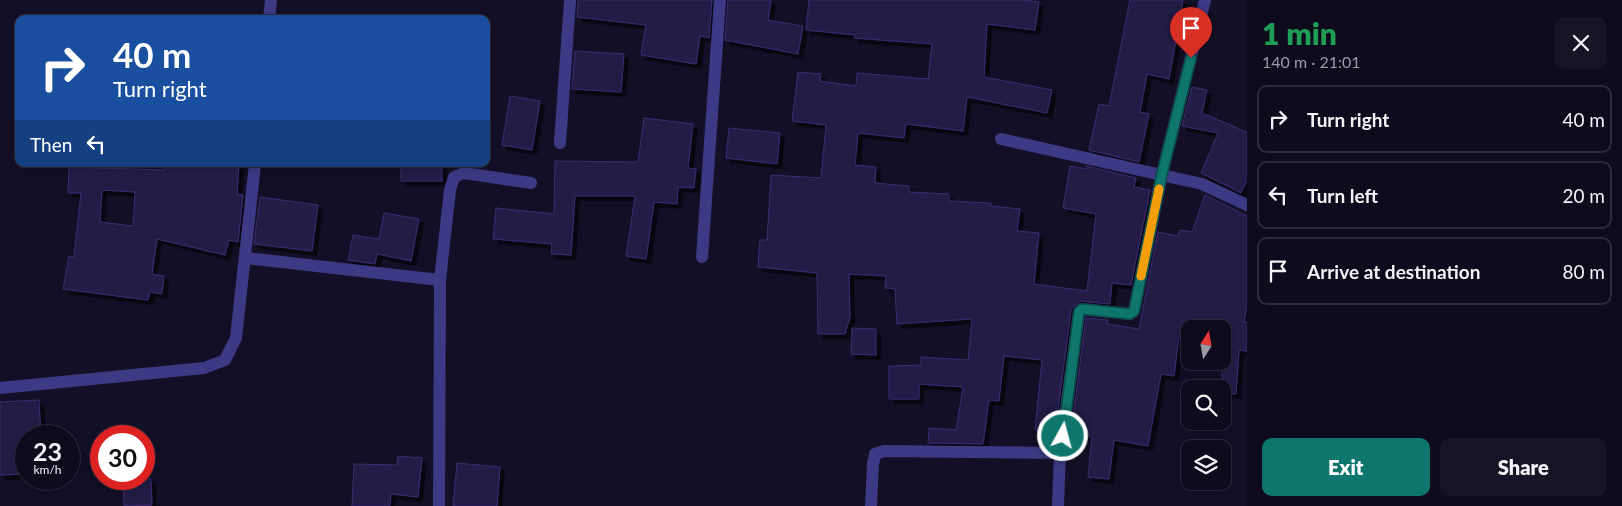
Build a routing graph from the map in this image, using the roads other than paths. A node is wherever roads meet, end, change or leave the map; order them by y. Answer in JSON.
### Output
{"nodes":[{"id":1,"x":271,"y":0,"type":"edge"},
{"id":2,"x":570,"y":0,"type":"edge"},
{"id":3,"x":720,"y":0,"type":"edge"},
{"id":4,"x":1205,"y":0,"type":"edge"},
{"id":5,"x":269,"y":15,"type":"edge"},
{"id":6,"x":1001,"y":139,"type":"dead end"},
{"id":7,"x":560,"y":142,"type":"dead end"},
{"id":8,"x":255,"y":167,"type":"edge"},
{"id":9,"x":1162,"y":174,"type":"junction"},
{"id":10,"x":531,"y":183,"type":"dead end"},
{"id":11,"x":1247,"y":205,"type":"edge"},
{"id":12,"x":702,"y":257,"type":"dead end"},
{"id":13,"x":246,"y":258,"type":"junction"},
{"id":14,"x":440,"y":280,"type":"junction"},
{"id":15,"x":0,"y":388,"type":"edge"},
{"id":16,"x":1060,"y":453,"type":"junction"},
{"id":17,"x":439,"y":506,"type":"edge"},
{"id":18,"x":871,"y":506,"type":"edge"},
{"id":19,"x":1058,"y":506,"type":"edge"}],
"edges":[{"from":1,"to":5,"type":"street"},
{"from":2,"to":7,"type":"street"},
{"from":3,"to":12,"type":"street"},
{"from":4,"to":9,"type":"street"},
{"from":6,"to":9,"type":"street"},
{"from":8,"to":13,"type":"street"},
{"from":9,"to":11,"type":"street"},
{"from":9,"to":16,"type":"street"},
{"from":10,"to":14,"type":"street"},
{"from":13,"to":14,"type":"street"},
{"from":13,"to":15,"type":"street"},
{"from":14,"to":17,"type":"street"},
{"from":16,"to":18,"type":"street"},
{"from":16,"to":19,"type":"street"}]}
